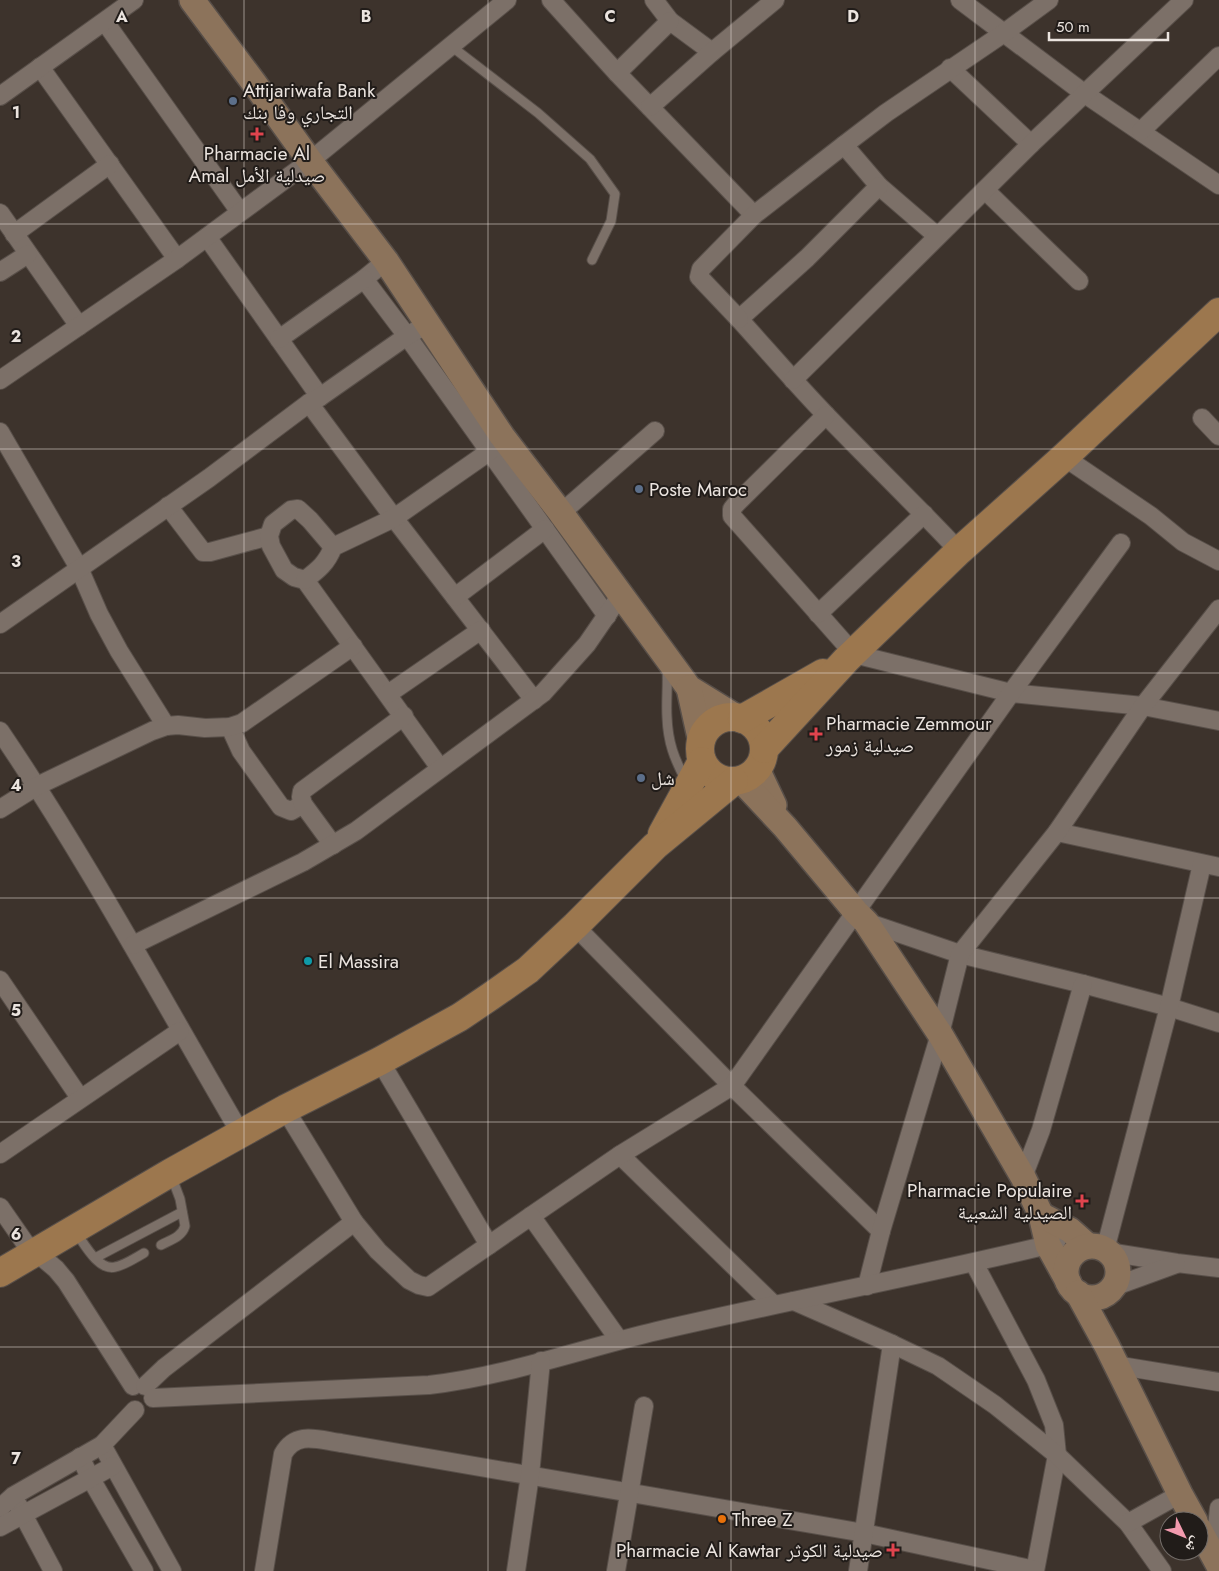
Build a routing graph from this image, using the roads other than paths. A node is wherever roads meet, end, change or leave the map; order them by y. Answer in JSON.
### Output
{"nodes":[{"id":1,"x":134,"y":0,"type":"edge"},
{"id":2,"x":192,"y":0,"type":"edge"},
{"id":3,"x":506,"y":0,"type":"edge"},
{"id":4,"x":551,"y":0,"type":"edge"},
{"id":5,"x":654,"y":0,"type":"edge"},
{"id":6,"x":960,"y":0,"type":"edge"},
{"id":7,"x":1048,"y":0,"type":"edge"},
{"id":8,"x":1184,"y":0,"type":"edge"},
{"id":9,"x":768,"y":2,"type":"edge"},
{"id":10,"x":670,"y":20,"type":"junction"},
{"id":11,"x":105,"y":22,"type":"junction"},
{"id":12,"x":1004,"y":33,"type":"junction"},
{"id":13,"x":451,"y":46,"type":"junction"},
{"id":14,"x":712,"y":52,"type":"junction"},
{"id":15,"x":1219,"y":56,"type":"edge"},
{"id":16,"x":40,"y":67,"type":"junction"},
{"id":17,"x":950,"y":68,"type":"junction"},
{"id":18,"x":617,"y":72,"type":"junction"},
{"id":19,"x":1085,"y":94,"type":"junction"},
{"id":20,"x":0,"y":96,"type":"edge"},
{"id":21,"x":650,"y":108,"type":"junction"},
{"id":22,"x":1141,"y":131,"type":"junction"},
{"id":23,"x":1031,"y":144,"type":"junction"},
{"id":24,"x":844,"y":145,"type":"junction"},
{"id":25,"x":310,"y":161,"type":"junction"},
{"id":26,"x":110,"y":164,"type":"junction"},
{"id":27,"x":1219,"y":185,"type":"edge"},
{"id":28,"x":879,"y":186,"type":"junction"},
{"id":29,"x":985,"y":190,"type":"junction"},
{"id":30,"x":240,"y":212,"type":"junction"},
{"id":31,"x":0,"y":213,"type":"edge"},
{"id":32,"x":754,"y":215,"type":"junction"},
{"id":33,"x":14,"y":234,"type":"junction"},
{"id":34,"x":937,"y":236,"type":"junction"},
{"id":35,"x":207,"y":237,"type":"junction"},
{"id":36,"x":28,"y":254,"type":"junction"},
{"id":37,"x":178,"y":259,"type":"junction"},
{"id":38,"x":592,"y":260,"type":"dead end"},
{"id":39,"x":386,"y":261,"type":"junction"},
{"id":40,"x":0,"y":272,"type":"edge"},
{"id":41,"x":364,"y":279,"type":"junction"},
{"id":42,"x":1079,"y":281,"type":"dead end"},
{"id":43,"x":1217,"y":317,"type":"edge"},
{"id":44,"x":739,"y":319,"type":"junction"},
{"id":45,"x":79,"y":326,"type":"junction"},
{"id":46,"x":417,"y":330,"type":"junction"},
{"id":47,"x":279,"y":339,"type":"junction"},
{"id":48,"x":0,"y":380,"type":"edge"},
{"id":49,"x":793,"y":380,"type":"junction"},
{"id":50,"x":314,"y":400,"type":"junction"},
{"id":51,"x":826,"y":415,"type":"junction"},
{"id":52,"x":1202,"y":418,"type":"dead end"},
{"id":53,"x":655,"y":431,"type":"dead end"},
{"id":54,"x":0,"y":432,"type":"edge"},
{"id":55,"x":1219,"y":436,"type":"edge"},
{"id":56,"x":496,"y":443,"type":"junction"},
{"id":57,"x":1064,"y":457,"type":"junction"},
{"id":58,"x":168,"y":506,"type":"junction"},
{"id":59,"x":924,"y":514,"type":"junction"},
{"id":60,"x":394,"y":518,"type":"junction"},
{"id":61,"x":553,"y":521,"type":"junction"},
{"id":62,"x":269,"y":536,"type":"junction"},
{"id":63,"x":1121,"y":543,"type":"dead end"},
{"id":64,"x":332,"y":547,"type":"junction"},
{"id":65,"x":959,"y":551,"type":"junction"},
{"id":66,"x":1219,"y":561,"type":"edge"},
{"id":67,"x":78,"y":568,"type":"junction"},
{"id":68,"x":305,"y":580,"type":"junction"},
{"id":69,"x":455,"y":597,"type":"junction"},
{"id":70,"x":614,"y":606,"type":"junction"},
{"id":71,"x":1219,"y":609,"type":"edge"},
{"id":72,"x":818,"y":614,"type":"junction"},
{"id":73,"x":0,"y":624,"type":"edge"},
{"id":74,"x":481,"y":630,"type":"junction"},
{"id":75,"x":353,"y":646,"type":"junction"},
{"id":76,"x":666,"y":656,"type":"junction"},
{"id":77,"x":850,"y":657,"type":"junction"},
{"id":78,"x":688,"y":688,"type":"junction"},
{"id":79,"x":1011,"y":693,"type":"junction"},
{"id":80,"x":388,"y":694,"type":"junction"},
{"id":81,"x":534,"y":700,"type":"junction"},
{"id":82,"x":1143,"y":706,"type":"junction"},
{"id":83,"x":404,"y":716,"type":"junction"},
{"id":84,"x":739,"y":718,"type":"junction"},
{"id":85,"x":1219,"y":721,"type":"edge"},
{"id":86,"x":166,"y":726,"type":"junction"},
{"id":87,"x":230,"y":728,"type":"junction"},
{"id":88,"x":0,"y":732,"type":"edge"},
{"id":89,"x":701,"y":751,"type":"junction"},
{"id":90,"x":440,"y":768,"type":"junction"},
{"id":91,"x":749,"y":770,"type":"junction"},
{"id":92,"x":688,"y":785,"type":"junction"},
{"id":93,"x":37,"y":786,"type":"junction"},
{"id":94,"x":303,"y":804,"type":"junction"},
{"id":95,"x":0,"y":809,"type":"edge"},
{"id":96,"x":1057,"y":832,"type":"junction"},
{"id":97,"x":333,"y":845,"type":"junction"},
{"id":98,"x":655,"y":846,"type":"junction"},
{"id":99,"x":1211,"y":866,"type":"edge"},
{"id":100,"x":861,"y":917,"type":"junction"},
{"id":101,"x":576,"y":926,"type":"junction"},
{"id":102,"x":133,"y":945,"type":"junction"},
{"id":103,"x":960,"y":954,"type":"junction"},
{"id":104,"x":0,"y":980,"type":"edge"},
{"id":105,"x":1083,"y":984,"type":"junction"},
{"id":106,"x":1169,"y":1007,"type":"junction"},
{"id":107,"x":1219,"y":1023,"type":"edge"},
{"id":108,"x":180,"y":1030,"type":"junction"},
{"id":109,"x":940,"y":1034,"type":"junction"},
{"id":110,"x":380,"y":1061,"type":"junction"},
{"id":111,"x":732,"y":1086,"type":"junction"},
{"id":112,"x":80,"y":1098,"type":"junction"},
{"id":113,"x":285,"y":1109,"type":"junction"},
{"id":114,"x":241,"y":1134,"type":"junction"},
{"id":115,"x":0,"y":1154,"type":"edge"},
{"id":116,"x":620,"y":1155,"type":"junction"},
{"id":117,"x":170,"y":1173,"type":"junction"},
{"id":118,"x":1023,"y":1177,"type":"junction"},
{"id":119,"x":0,"y":1207,"type":"edge"},
{"id":120,"x":182,"y":1212,"type":"junction"},
{"id":121,"x":1041,"y":1215,"type":"junction"},
{"id":122,"x":531,"y":1216,"type":"junction"},
{"id":123,"x":354,"y":1222,"type":"junction"},
{"id":124,"x":74,"y":1229,"type":"junction"},
{"id":125,"x":1070,"y":1230,"type":"junction"},
{"id":126,"x":881,"y":1231,"type":"junction"},
{"id":127,"x":161,"y":1245,"type":"dead end"},
{"id":128,"x":489,"y":1245,"type":"junction"},
{"id":129,"x":1048,"y":1245,"type":"junction"},
{"id":130,"x":1101,"y":1249,"type":"junction"},
{"id":131,"x":34,"y":1252,"type":"junction"},
{"id":132,"x":144,"y":1253,"type":"dead end"},
{"id":133,"x":95,"y":1258,"type":"junction"},
{"id":134,"x":974,"y":1263,"type":"junction"},
{"id":135,"x":1176,"y":1264,"type":"junction"},
{"id":136,"x":1219,"y":1268,"type":"edge"},
{"id":137,"x":0,"y":1273,"type":"edge"},
{"id":138,"x":867,"y":1286,"type":"junction"},
{"id":139,"x":1073,"y":1288,"type":"junction"},
{"id":140,"x":1110,"y":1290,"type":"junction"},
{"id":141,"x":794,"y":1301,"type":"junction"},
{"id":142,"x":773,"y":1304,"type":"junction"},
{"id":143,"x":619,"y":1340,"type":"junction"},
{"id":144,"x":892,"y":1344,"type":"junction"},
{"id":145,"x":1111,"y":1356,"type":"junction"},
{"id":146,"x":541,"y":1361,"type":"junction"},
{"id":147,"x":1219,"y":1382,"type":"edge"},
{"id":148,"x":144,"y":1390,"type":"junction"},
{"id":149,"x":644,"y":1406,"type":"dead end"},
{"id":150,"x":102,"y":1445,"type":"junction"},
{"id":151,"x":1057,"y":1455,"type":"junction"},
{"id":152,"x":80,"y":1457,"type":"junction"},
{"id":153,"x":113,"y":1466,"type":"junction"},
{"id":154,"x":530,"y":1475,"type":"junction"},
{"id":155,"x":91,"y":1479,"type":"junction"},
{"id":156,"x":629,"y":1492,"type":"junction"},
{"id":157,"x":1180,"y":1494,"type":"junction"},
{"id":158,"x":13,"y":1496,"type":"junction"},
{"id":159,"x":0,"y":1508,"type":"edge"},
{"id":160,"x":1219,"y":1508,"type":"edge"},
{"id":161,"x":1189,"y":1511,"type":"edge"},
{"id":162,"x":24,"y":1516,"type":"junction"},
{"id":163,"x":1128,"y":1523,"type":"junction"},
{"id":164,"x":0,"y":1527,"type":"edge"},
{"id":165,"x":864,"y":1533,"type":"junction"},
{"id":166,"x":1209,"y":1547,"type":"edge"},
{"id":167,"x":1217,"y":1562,"type":"edge"},
{"id":168,"x":1035,"y":1570,"type":"edge"},
{"id":169,"x":53,"y":1571,"type":"edge"},
{"id":170,"x":144,"y":1571,"type":"edge"},
{"id":171,"x":172,"y":1571,"type":"edge"},
{"id":172,"x":264,"y":1571,"type":"edge"},
{"id":173,"x":516,"y":1571,"type":"edge"},
{"id":174,"x":616,"y":1571,"type":"edge"},
{"id":175,"x":858,"y":1571,"type":"edge"},
{"id":176,"x":1162,"y":1571,"type":"edge"}],
"edges":[{"from":1,"to":11,"type":"street"},
{"from":2,"to":25,"type":"main road"},
{"from":3,"to":13,"type":"street"},
{"from":4,"to":18,"type":"street"},
{"from":5,"to":10,"type":"street"},
{"from":6,"to":12,"type":"street"},
{"from":7,"to":12,"type":"street"},
{"from":8,"to":19,"type":"street"},
{"from":9,"to":14,"type":"street"},
{"from":10,"to":14,"type":"street"},
{"from":10,"to":18,"type":"street"},
{"from":11,"to":16,"type":"street"},
{"from":11,"to":30,"type":"street"},
{"from":12,"to":17,"type":"street"},
{"from":12,"to":19,"type":"street"},
{"from":13,"to":25,"type":"street"},
{"from":13,"to":38,"type":"lane"},
{"from":14,"to":21,"type":"street"},
{"from":15,"to":22,"type":"street"},
{"from":16,"to":20,"type":"street"},
{"from":16,"to":26,"type":"street"},
{"from":17,"to":23,"type":"street"},
{"from":17,"to":24,"type":"street"},
{"from":18,"to":21,"type":"street"},
{"from":19,"to":22,"type":"street"},
{"from":19,"to":23,"type":"street"},
{"from":21,"to":32,"type":"street"},
{"from":22,"to":27,"type":"street"},
{"from":23,"to":29,"type":"street"},
{"from":24,"to":28,"type":"street"},
{"from":24,"to":32,"type":"street"},
{"from":25,"to":30,"type":"street"},
{"from":25,"to":39,"type":"main road"},
{"from":26,"to":33,"type":"street"},
{"from":26,"to":37,"type":"street"},
{"from":28,"to":34,"type":"street"},
{"from":28,"to":44,"type":"street"},
{"from":29,"to":34,"type":"street"},
{"from":29,"to":42,"type":"street"},
{"from":30,"to":35,"type":"street"},
{"from":31,"to":33,"type":"street"},
{"from":32,"to":44,"type":"street"},
{"from":33,"to":36,"type":"street"},
{"from":34,"to":49,"type":"street"},
{"from":35,"to":37,"type":"street"},
{"from":35,"to":47,"type":"street"},
{"from":36,"to":40,"type":"street"},
{"from":36,"to":45,"type":"street"},
{"from":37,"to":45,"type":"street"},
{"from":39,"to":41,"type":"street"},
{"from":39,"to":46,"type":"main road"},
{"from":41,"to":46,"type":"street"},
{"from":41,"to":47,"type":"street"},
{"from":43,"to":57,"type":"main road"},
{"from":44,"to":49,"type":"street"},
{"from":45,"to":48,"type":"street"},
{"from":46,"to":50,"type":"street"},
{"from":46,"to":56,"type":"main road"},
{"from":47,"to":50,"type":"street"},
{"from":49,"to":51,"type":"street"},
{"from":50,"to":58,"type":"street"},
{"from":50,"to":60,"type":"street"},
{"from":51,"to":59,"type":"street"},
{"from":51,"to":72,"type":"street"},
{"from":52,"to":55,"type":"street"},
{"from":53,"to":61,"type":"street"},
{"from":54,"to":67,"type":"street"},
{"from":56,"to":60,"type":"street"},
{"from":56,"to":61,"type":"main road"},
{"from":57,"to":65,"type":"main road"},
{"from":57,"to":66,"type":"street"},
{"from":58,"to":62,"type":"street"},
{"from":58,"to":67,"type":"street"},
{"from":59,"to":65,"type":"street"},
{"from":59,"to":72,"type":"street"},
{"from":60,"to":64,"type":"street"},
{"from":60,"to":69,"type":"street"},
{"from":61,"to":69,"type":"street"},
{"from":61,"to":70,"type":"main road"},
{"from":62,"to":64,"type":"street"},
{"from":62,"to":68,"type":"street"},
{"from":63,"to":79,"type":"street"},
{"from":64,"to":68,"type":"street"},
{"from":65,"to":77,"type":"main road"},
{"from":67,"to":73,"type":"street"},
{"from":67,"to":86,"type":"street"},
{"from":68,"to":75,"type":"street"},
{"from":69,"to":74,"type":"street"},
{"from":70,"to":76,"type":"main road"},
{"from":70,"to":81,"type":"street"},
{"from":71,"to":82,"type":"street"},
{"from":72,"to":77,"type":"street"},
{"from":74,"to":80,"type":"street"},
{"from":74,"to":81,"type":"street"},
{"from":75,"to":80,"type":"street"},
{"from":75,"to":87,"type":"street"},
{"from":76,"to":78,"type":"main road"},
{"from":76,"to":92,"type":"lane"},
{"from":77,"to":79,"type":"street"},
{"from":77,"to":84,"type":"main road"},
{"from":77,"to":91,"type":"main road"},
{"from":78,"to":84,"type":"main road"},
{"from":78,"to":89,"type":"main road"},
{"from":79,"to":82,"type":"street"},
{"from":79,"to":100,"type":"street"},
{"from":80,"to":83,"type":"street"},
{"from":81,"to":90,"type":"street"},
{"from":82,"to":85,"type":"street"},
{"from":82,"to":96,"type":"street"},
{"from":83,"to":90,"type":"street"},
{"from":83,"to":94,"type":"street"},
{"from":84,"to":89,"type":"main road"},
{"from":84,"to":91,"type":"main road"},
{"from":86,"to":87,"type":"street"},
{"from":86,"to":93,"type":"street"},
{"from":87,"to":94,"type":"street"},
{"from":88,"to":93,"type":"street"},
{"from":89,"to":91,"type":"main road"},
{"from":89,"to":92,"type":"main road"},
{"from":90,"to":97,"type":"street"},
{"from":91,"to":98,"type":"main road"},
{"from":91,"to":100,"type":"main road"},
{"from":92,"to":98,"type":"main road"},
{"from":93,"to":95,"type":"street"},
{"from":93,"to":102,"type":"street"},
{"from":94,"to":97,"type":"street"},
{"from":96,"to":99,"type":"street"},
{"from":96,"to":103,"type":"street"},
{"from":97,"to":102,"type":"street"},
{"from":98,"to":101,"type":"main road"},
{"from":99,"to":106,"type":"street"},
{"from":100,"to":103,"type":"street"},
{"from":100,"to":109,"type":"main road"},
{"from":100,"to":111,"type":"street"},
{"from":101,"to":110,"type":"main road"},
{"from":101,"to":111,"type":"street"},
{"from":102,"to":108,"type":"street"},
{"from":103,"to":105,"type":"street"},
{"from":103,"to":109,"type":"street"},
{"from":104,"to":112,"type":"street"},
{"from":105,"to":106,"type":"street"},
{"from":105,"to":118,"type":"street"},
{"from":106,"to":107,"type":"street"},
{"from":106,"to":130,"type":"street"},
{"from":108,"to":112,"type":"street"},
{"from":108,"to":114,"type":"street"},
{"from":109,"to":118,"type":"main road"},
{"from":109,"to":126,"type":"street"},
{"from":110,"to":113,"type":"main road"},
{"from":110,"to":128,"type":"street"},
{"from":111,"to":116,"type":"street"},
{"from":111,"to":126,"type":"street"},
{"from":112,"to":115,"type":"street"},
{"from":113,"to":114,"type":"main road"},
{"from":113,"to":123,"type":"street"},
{"from":114,"to":117,"type":"main road"},
{"from":116,"to":122,"type":"street"},
{"from":116,"to":142,"type":"street"},
{"from":117,"to":120,"type":"lane"},
{"from":117,"to":124,"type":"main road"},
{"from":118,"to":121,"type":"main road"},
{"from":119,"to":131,"type":"street"},
{"from":120,"to":127,"type":"lane"},
{"from":120,"to":133,"type":"lane"},
{"from":121,"to":125,"type":"main road"},
{"from":121,"to":129,"type":"main road"},
{"from":122,"to":128,"type":"street"},
{"from":122,"to":143,"type":"street"},
{"from":123,"to":128,"type":"street"},
{"from":123,"to":148,"type":"street"},
{"from":124,"to":131,"type":"main road"},
{"from":124,"to":133,"type":"lane"},
{"from":125,"to":129,"type":"street"},
{"from":125,"to":130,"type":"main road"},
{"from":126,"to":138,"type":"street"},
{"from":129,"to":134,"type":"street"},
{"from":129,"to":139,"type":"main road"},
{"from":130,"to":135,"type":"street"},
{"from":130,"to":139,"type":"main road"},
{"from":130,"to":140,"type":"main road"},
{"from":131,"to":137,"type":"main road"},
{"from":131,"to":148,"type":"street"},
{"from":132,"to":133,"type":"lane"},
{"from":134,"to":138,"type":"street"},
{"from":134,"to":151,"type":"street"},
{"from":135,"to":136,"type":"street"},
{"from":135,"to":140,"type":"street"},
{"from":138,"to":141,"type":"street"},
{"from":139,"to":140,"type":"main road"},
{"from":139,"to":145,"type":"main road"},
{"from":140,"to":145,"type":"main road"},
{"from":141,"to":142,"type":"street"},
{"from":141,"to":144,"type":"street"},
{"from":142,"to":143,"type":"street"},
{"from":143,"to":146,"type":"street"},
{"from":144,"to":151,"type":"street"},
{"from":144,"to":165,"type":"street"},
{"from":145,"to":147,"type":"street"},
{"from":145,"to":157,"type":"main road"},
{"from":146,"to":148,"type":"street"},
{"from":146,"to":154,"type":"street"},
{"from":148,"to":150,"type":"street"},
{"from":149,"to":156,"type":"street"},
{"from":150,"to":152,"type":"street"},
{"from":150,"to":153,"type":"street"},
{"from":151,"to":163,"type":"street"},
{"from":151,"to":168,"type":"street"},
{"from":152,"to":155,"type":"street"},
{"from":152,"to":158,"type":"street"},
{"from":153,"to":155,"type":"street"},
{"from":153,"to":171,"type":"street"},
{"from":154,"to":156,"type":"street"},
{"from":154,"to":172,"type":"street"},
{"from":154,"to":173,"type":"street"},
{"from":155,"to":162,"type":"street"},
{"from":155,"to":170,"type":"street"},
{"from":156,"to":165,"type":"street"},
{"from":156,"to":174,"type":"street"},
{"from":157,"to":161,"type":"main road"},
{"from":157,"to":163,"type":"street"},
{"from":158,"to":159,"type":"street"},
{"from":158,"to":162,"type":"street"},
{"from":160,"to":167,"type":"street"},
{"from":162,"to":164,"type":"street"},
{"from":162,"to":169,"type":"street"},
{"from":163,"to":176,"type":"street"},
{"from":165,"to":168,"type":"street"},
{"from":165,"to":175,"type":"street"},
{"from":166,"to":167,"type":"main road"}]}
